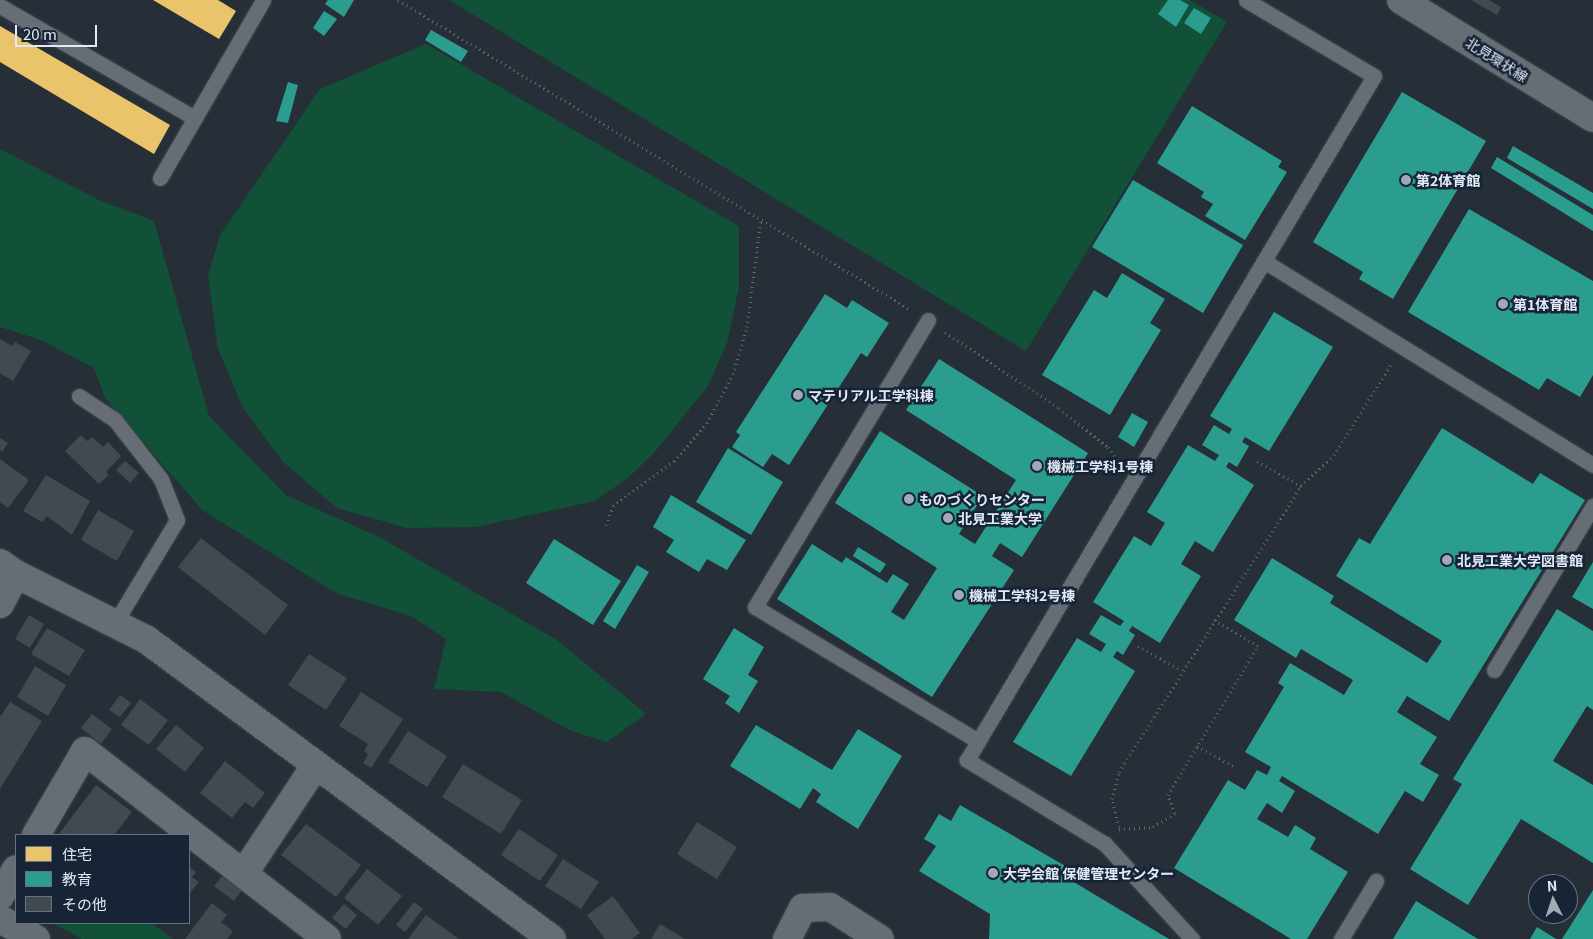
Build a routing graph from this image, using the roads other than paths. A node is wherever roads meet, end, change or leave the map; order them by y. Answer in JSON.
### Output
{"nodes":[{"id":1,"x":1246,"y":0,"type":"edge"},
{"id":2,"x":1401,"y":0,"type":"edge"},
{"id":3,"x":262,"y":1,"type":"edge"},
{"id":4,"x":0,"y":6,"type":"edge"},
{"id":5,"x":195,"y":118,"type":"junction"},
{"id":6,"x":1593,"y":118,"type":"edge"},
{"id":7,"x":160,"y":178,"type":"dead end"},
{"id":8,"x":1264,"y":261,"type":"junction"},
{"id":9,"x":928,"y":320,"type":"road end"},
{"id":10,"x":79,"y":396,"type":"dead end"},
{"id":11,"x":1593,"y":465,"type":"edge"},
{"id":12,"x":1593,"y":506,"type":"edge"},
{"id":13,"x":8,"y":569,"type":"edge"},
{"id":14,"x":0,"y":604,"type":"edge"},
{"id":15,"x":116,"y":622,"type":"junction"},
{"id":16,"x":1494,"y":670,"type":"dead end"},
{"id":17,"x":978,"y":741,"type":"junction"},
{"id":18,"x":302,"y":783,"type":"junction"},
{"id":19,"x":37,"y":834,"type":"edge"},
{"id":20,"x":15,"y":871,"type":"edge"},
{"id":21,"x":244,"y":873,"type":"junction"},
{"id":22,"x":1376,"y":881,"type":"dead end"},
{"id":23,"x":0,"y":896,"type":"edge"},
{"id":24,"x":0,"y":919,"type":"edge"},
{"id":25,"x":36,"y":939,"type":"edge"},
{"id":26,"x":327,"y":939,"type":"edge"},
{"id":27,"x":552,"y":939,"type":"edge"},
{"id":28,"x":787,"y":939,"type":"edge"},
{"id":29,"x":880,"y":939,"type":"edge"},
{"id":30,"x":1192,"y":939,"type":"edge"},
{"id":31,"x":1341,"y":939,"type":"edge"}],
"edges":[{"from":1,"to":8,"type":"lane"},
{"from":2,"to":6,"type":"street","name":"北見環状線"},
{"from":3,"to":5,"type":"lane"},
{"from":4,"to":5,"type":"lane"},
{"from":5,"to":7,"type":"lane"},
{"from":8,"to":11,"type":"lane"},
{"from":8,"to":17,"type":"lane"},
{"from":9,"to":17,"type":"lane"},
{"from":10,"to":15,"type":"lane"},
{"from":12,"to":16,"type":"lane"},
{"from":13,"to":14,"type":"street"},
{"from":13,"to":15,"type":"street"},
{"from":15,"to":18,"type":"street"},
{"from":17,"to":30,"type":"lane"},
{"from":18,"to":21,"type":"street"},
{"from":18,"to":27,"type":"street"},
{"from":19,"to":21,"type":"street"},
{"from":20,"to":23,"type":"street"},
{"from":21,"to":26,"type":"street"},
{"from":22,"to":31,"type":"lane"},
{"from":24,"to":25,"type":"street"},
{"from":28,"to":29,"type":"street"}]}
